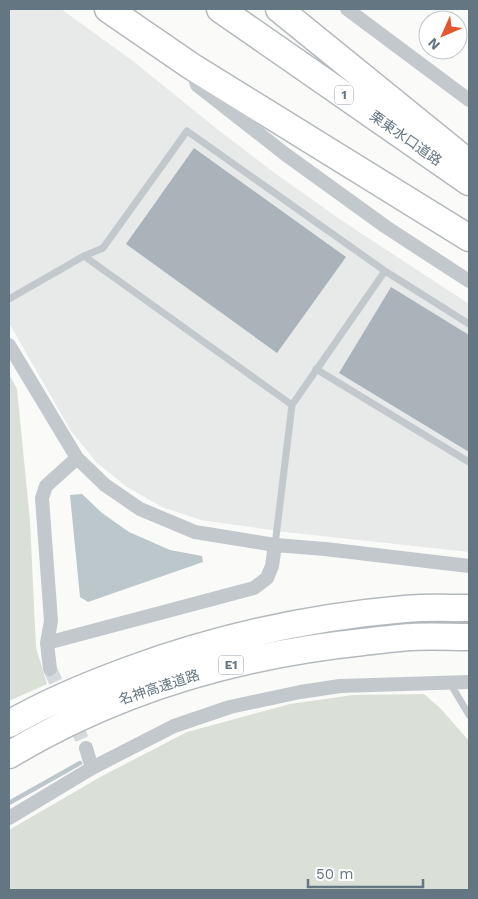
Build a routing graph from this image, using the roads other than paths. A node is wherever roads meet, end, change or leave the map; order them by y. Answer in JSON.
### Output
{"nodes":[{"id":1,"x":108,"y":9,"type":"edge"},
{"id":2,"x":220,"y":9,"type":"edge"},
{"id":3,"x":279,"y":9,"type":"edge"},
{"id":4,"x":347,"y":9,"type":"edge"},
{"id":5,"x":191,"y":66,"type":"junction"},
{"id":6,"x":469,"y":100,"type":"edge"},
{"id":7,"x":469,"y":162,"type":"edge"},
{"id":8,"x":469,"y":182,"type":"edge"},
{"id":9,"x":469,"y":238,"type":"edge"},
{"id":10,"x":84,"y":256,"type":"junction"},
{"id":11,"x":385,"y":271,"type":"junction"},
{"id":12,"x":469,"y":281,"type":"edge"},
{"id":13,"x":9,"y":299,"type":"edge"},
{"id":14,"x":469,"y":324,"type":"edge"},
{"id":15,"x":9,"y":345,"type":"edge"},
{"id":16,"x":316,"y":369,"type":"junction"},
{"id":17,"x":292,"y":405,"type":"junction"},
{"id":18,"x":76,"y":458,"type":"junction"},
{"id":19,"x":469,"y":462,"type":"edge"},
{"id":20,"x":275,"y":545,"type":"junction"},
{"id":21,"x":469,"y":566,"type":"edge"},
{"id":22,"x":469,"y":608,"type":"edge"},
{"id":23,"x":469,"y":637,"type":"edge"},
{"id":24,"x":47,"y":643,"type":"junction"},
{"id":25,"x":50,"y":669,"type":"tunnel mouth"},
{"id":26,"x":450,"y":682,"type":"junction"},
{"id":27,"x":469,"y":682,"type":"edge"},
{"id":28,"x":469,"y":714,"type":"edge"},
{"id":29,"x":9,"y":724,"type":"edge"},
{"id":30,"x":86,"y":748,"type":"tunnel mouth"},
{"id":31,"x":9,"y":755,"type":"edge"},
{"id":32,"x":92,"y":768,"type":"junction"},
{"id":33,"x":9,"y":818,"type":"edge"}],
"edges":[{"from":1,"to":5,"type":"highway"},
{"from":2,"to":8,"type":"highway","name":"栗東水口道路","number":"1"},
{"from":3,"to":7,"type":"highway"},
{"from":4,"to":6,"type":"street"},
{"from":5,"to":9,"type":"highway"},
{"from":5,"to":12,"type":"street"},
{"from":10,"to":11,"type":"lane"},
{"from":10,"to":13,"type":"lane"},
{"from":10,"to":17,"type":"lane"},
{"from":11,"to":14,"type":"lane"},
{"from":11,"to":16,"type":"lane"},
{"from":15,"to":18,"type":"street"},
{"from":16,"to":17,"type":"lane"},
{"from":16,"to":19,"type":"lane"},
{"from":17,"to":20,"type":"lane"},
{"from":18,"to":20,"type":"street"},
{"from":18,"to":24,"type":"street"},
{"from":20,"to":21,"type":"street"},
{"from":20,"to":24,"type":"street"},
{"from":22,"to":29,"type":"highway","name":"名神高速道路","number":"E1"},
{"from":23,"to":31,"type":"highway","name":"名神高速道路","number":"E1"},
{"from":24,"to":25,"type":"street"},
{"from":26,"to":27,"type":"street"},
{"from":26,"to":28,"type":"lane"},
{"from":26,"to":32,"type":"street"},
{"from":30,"to":32,"type":"street"},
{"from":32,"to":33,"type":"street"}]}
